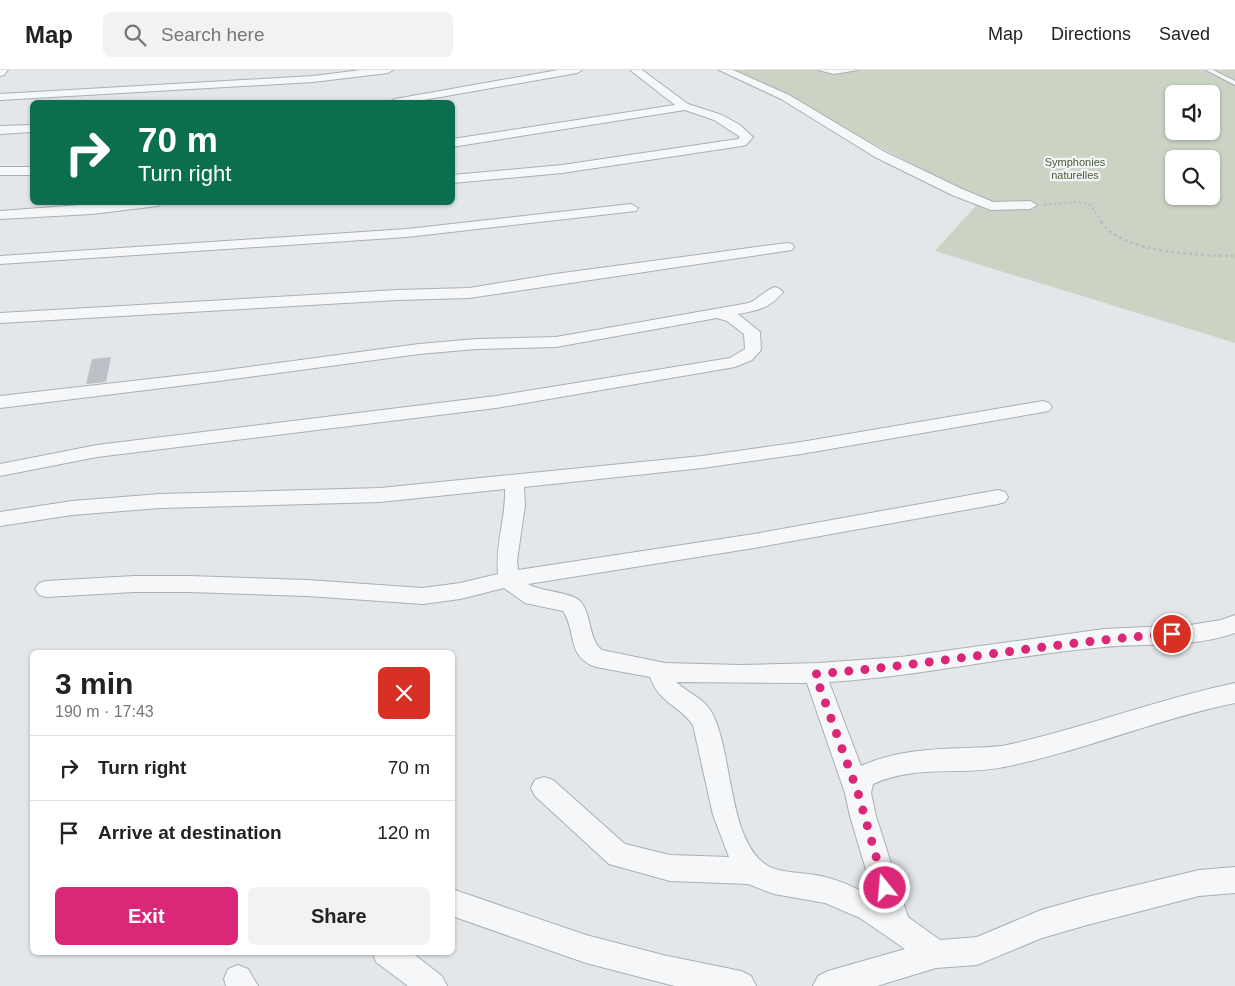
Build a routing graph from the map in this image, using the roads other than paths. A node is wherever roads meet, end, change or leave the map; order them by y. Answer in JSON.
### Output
{"nodes":[{"id":1,"x":3,"y":70,"type":"edge"},
{"id":2,"x":388,"y":70,"type":"edge"},
{"id":3,"x":577,"y":70,"type":"edge"},
{"id":4,"x":635,"y":70,"type":"edge"},
{"id":5,"x":724,"y":70,"type":"edge"},
{"id":6,"x":821,"y":70,"type":"edge"},
{"id":7,"x":854,"y":70,"type":"edge"},
{"id":8,"x":1210,"y":70,"type":"edge"},
{"id":9,"x":0,"y":73,"type":"edge"},
{"id":10,"x":1235,"y":83,"type":"edge"},
{"id":11,"x":106,"y":90,"type":"junction"},
{"id":12,"x":0,"y":97,"type":"edge"},
{"id":13,"x":91,"y":100,"type":"edge"},
{"id":14,"x":406,"y":100,"type":"edge"},
{"id":15,"x":685,"y":107,"type":"junction"},
{"id":16,"x":30,"y":128,"type":"edge"},
{"id":17,"x":0,"y":130,"type":"edge"},
{"id":18,"x":455,"y":143,"type":"edge"},
{"id":19,"x":30,"y":171,"type":"edge"},
{"id":20,"x":0,"y":172,"type":"edge"},
{"id":21,"x":455,"y":179,"type":"edge"},
{"id":22,"x":130,"y":205,"type":"edge"},
{"id":23,"x":1030,"y":206,"type":"road end"},
{"id":24,"x":631,"y":208,"type":"dead end"},
{"id":25,"x":0,"y":216,"type":"edge"},
{"id":26,"x":787,"y":248,"type":"dead end"},
{"id":27,"x":0,"y":260,"type":"edge"},
{"id":28,"x":776,"y":292,"type":"dead end"},
{"id":29,"x":719,"y":314,"type":"junction"},
{"id":30,"x":0,"y":318,"type":"edge"},
{"id":31,"x":0,"y":402,"type":"edge"},
{"id":32,"x":1043,"y":406,"type":"dead end"},
{"id":33,"x":0,"y":470,"type":"edge"},
{"id":34,"x":514,"y":482,"type":"junction"},
{"id":35,"x":998,"y":497,"type":"dead end"},
{"id":36,"x":0,"y":519,"type":"edge"},
{"id":37,"x":509,"y":579,"type":"junction"},
{"id":38,"x":46,"y":590,"type":"dead end"},
{"id":39,"x":1235,"y":624,"type":"edge"},
{"id":40,"x":660,"y":672,"type":"junction"},
{"id":41,"x":815,"y":674,"type":"junction"},
{"id":42,"x":1235,"y":693,"type":"edge"},
{"id":43,"x":544,"y":788,"type":"dead end"},
{"id":44,"x":858,"y":793,"type":"junction"},
{"id":45,"x":751,"y":871,"type":"junction"},
{"id":46,"x":1235,"y":880,"type":"edge"},
{"id":47,"x":455,"y":903,"type":"edge"},
{"id":48,"x":896,"y":924,"type":"junction"},
{"id":49,"x":936,"y":954,"type":"junction"},
{"id":50,"x":390,"y":955,"type":"edge"},
{"id":51,"x":432,"y":986,"type":"edge"},
{"id":52,"x":741,"y":986,"type":"edge"},
{"id":53,"x":828,"y":986,"type":"edge"}],
"edges":[{"from":1,"to":9,"type":"street"},
{"from":2,"to":11,"type":"street"},
{"from":3,"to":14,"type":"street"},
{"from":4,"to":15,"type":"street"},
{"from":5,"to":23,"type":"street"},
{"from":6,"to":7,"type":"lane"},
{"from":8,"to":10,"type":"lane"},
{"from":11,"to":12,"type":"street"},
{"from":11,"to":13,"type":"street"},
{"from":15,"to":18,"type":"street"},
{"from":15,"to":21,"type":"street"},
{"from":16,"to":17,"type":"street"},
{"from":19,"to":20,"type":"street"},
{"from":22,"to":25,"type":"street"},
{"from":24,"to":27,"type":"street"},
{"from":26,"to":30,"type":"street"},
{"from":28,"to":29,"type":"street"},
{"from":29,"to":31,"type":"street"},
{"from":29,"to":33,"type":"street"},
{"from":32,"to":34,"type":"street"},
{"from":34,"to":36,"type":"street"},
{"from":34,"to":37,"type":"street"},
{"from":35,"to":37,"type":"street"},
{"from":37,"to":38,"type":"street"},
{"from":37,"to":40,"type":"street"},
{"from":39,"to":41,"type":"street"},
{"from":40,"to":41,"type":"street"},
{"from":40,"to":45,"type":"street"},
{"from":41,"to":44,"type":"street"},
{"from":42,"to":44,"type":"street"},
{"from":43,"to":45,"type":"street"},
{"from":44,"to":48,"type":"street"},
{"from":45,"to":48,"type":"street"},
{"from":46,"to":49,"type":"street"},
{"from":47,"to":52,"type":"street"},
{"from":48,"to":49,"type":"street"},
{"from":49,"to":53,"type":"street"},
{"from":50,"to":51,"type":"street"}]}
